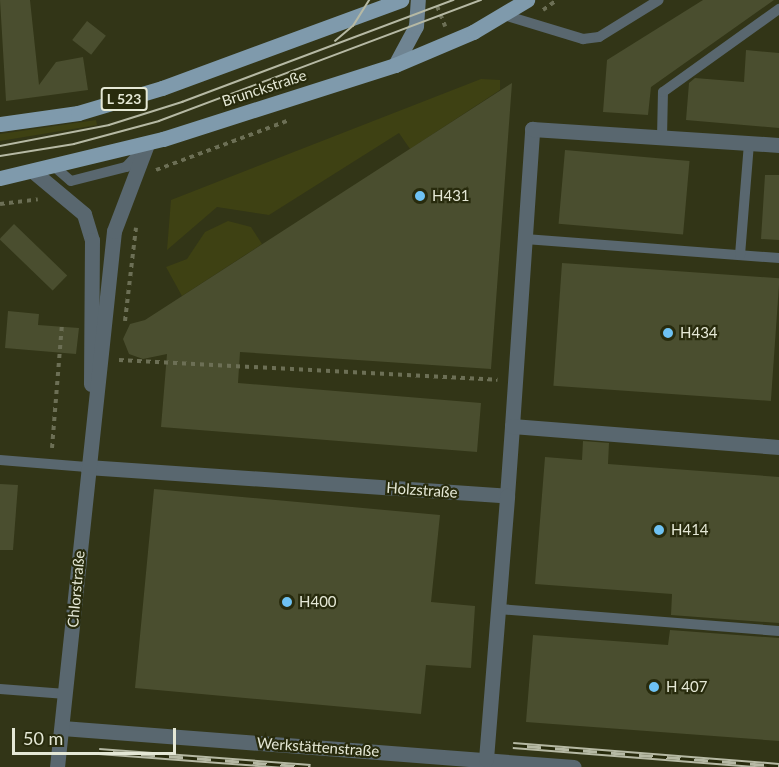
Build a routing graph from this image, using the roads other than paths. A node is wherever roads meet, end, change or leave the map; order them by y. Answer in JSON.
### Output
{"nodes":[{"id":1,"x":401,"y":0,"type":"edge"},
{"id":2,"x":418,"y":0,"type":"edge"},
{"id":3,"x":527,"y":0,"type":"edge"},
{"id":4,"x":659,"y":0,"type":"edge"},
{"id":5,"x":374,"y":5,"type":"edge"},
{"id":6,"x":779,"y":9,"type":"edge"},
{"id":7,"x":504,"y":15,"type":"junction"},
{"id":8,"x":395,"y":65,"type":"junction"},
{"id":9,"x":0,"y":124,"type":"edge"},
{"id":10,"x":662,"y":138,"type":"junction"},
{"id":11,"x":749,"y":143,"type":"junction"},
{"id":12,"x":147,"y":144,"type":"junction"},
{"id":13,"x":779,"y":145,"type":"edge"},
{"id":14,"x":35,"y":173,"type":"junction"},
{"id":15,"x":0,"y":178,"type":"edge"},
{"id":16,"x":525,"y":239,"type":"junction"},
{"id":17,"x":740,"y":255,"type":"junction"},
{"id":18,"x":779,"y":258,"type":"edge"},
{"id":19,"x":92,"y":411,"type":"junction"},
{"id":20,"x":512,"y":426,"type":"junction"},
{"id":21,"x":779,"y":447,"type":"edge"},
{"id":22,"x":0,"y":460,"type":"edge"},
{"id":23,"x":87,"y":467,"type":"junction"},
{"id":24,"x":507,"y":496,"type":"junction"},
{"id":25,"x":499,"y":609,"type":"junction"},
{"id":26,"x":779,"y":631,"type":"edge"},
{"id":27,"x":0,"y":689,"type":"edge"},
{"id":28,"x":66,"y":694,"type":"junction"},
{"id":29,"x":62,"y":728,"type":"junction"},
{"id":30,"x":486,"y":759,"type":"junction"},
{"id":31,"x":57,"y":767,"type":"edge"},
{"id":32,"x":574,"y":767,"type":"edge"}],
"edges":[{"from":1,"to":5,"type":"main road","number":"L 523"},
{"from":2,"to":8,"type":"main road"},
{"from":3,"to":7,"type":"main road","name":"Brunckstraße"},
{"from":4,"to":7,"type":"lane"},
{"from":5,"to":9,"type":"main road","number":"L 523"},
{"from":6,"to":10,"type":"lane"},
{"from":7,"to":8,"type":"main road","name":"Brunckstraße"},
{"from":8,"to":12,"type":"main road","name":"Brunckstraße"},
{"from":10,"to":11,"type":"street"},
{"from":10,"to":16,"type":"street"},
{"from":11,"to":13,"type":"street"},
{"from":11,"to":17,"type":"lane"},
{"from":12,"to":14,"type":"main road","name":"Brunckstraße"},
{"from":12,"to":19,"type":"street","name":"Chlorstraße"},
{"from":14,"to":15,"type":"main road","name":"Brunckstraße"},
{"from":14,"to":19,"type":"street","name":"Chlorstraße"},
{"from":16,"to":17,"type":"lane"},
{"from":16,"to":20,"type":"street"},
{"from":17,"to":18,"type":"lane"},
{"from":19,"to":23,"type":"street","name":"Chlorstraße"},
{"from":20,"to":21,"type":"street"},
{"from":20,"to":24,"type":"street"},
{"from":22,"to":23,"type":"lane","name":"Holzstraße"},
{"from":23,"to":24,"type":"street","name":"Holzstraße"},
{"from":23,"to":28,"type":"street","name":"Chlorstraße"},
{"from":24,"to":25,"type":"street"},
{"from":25,"to":26,"type":"lane"},
{"from":25,"to":30,"type":"street"},
{"from":27,"to":28,"type":"lane"},
{"from":28,"to":29,"type":"street","name":"Chlorstraße"},
{"from":29,"to":30,"type":"street","name":"Werkstättenstraße"},
{"from":29,"to":31,"type":"street","name":"Chlorstraße"},
{"from":30,"to":32,"type":"street","name":"Werkstättenstraße"}]}
